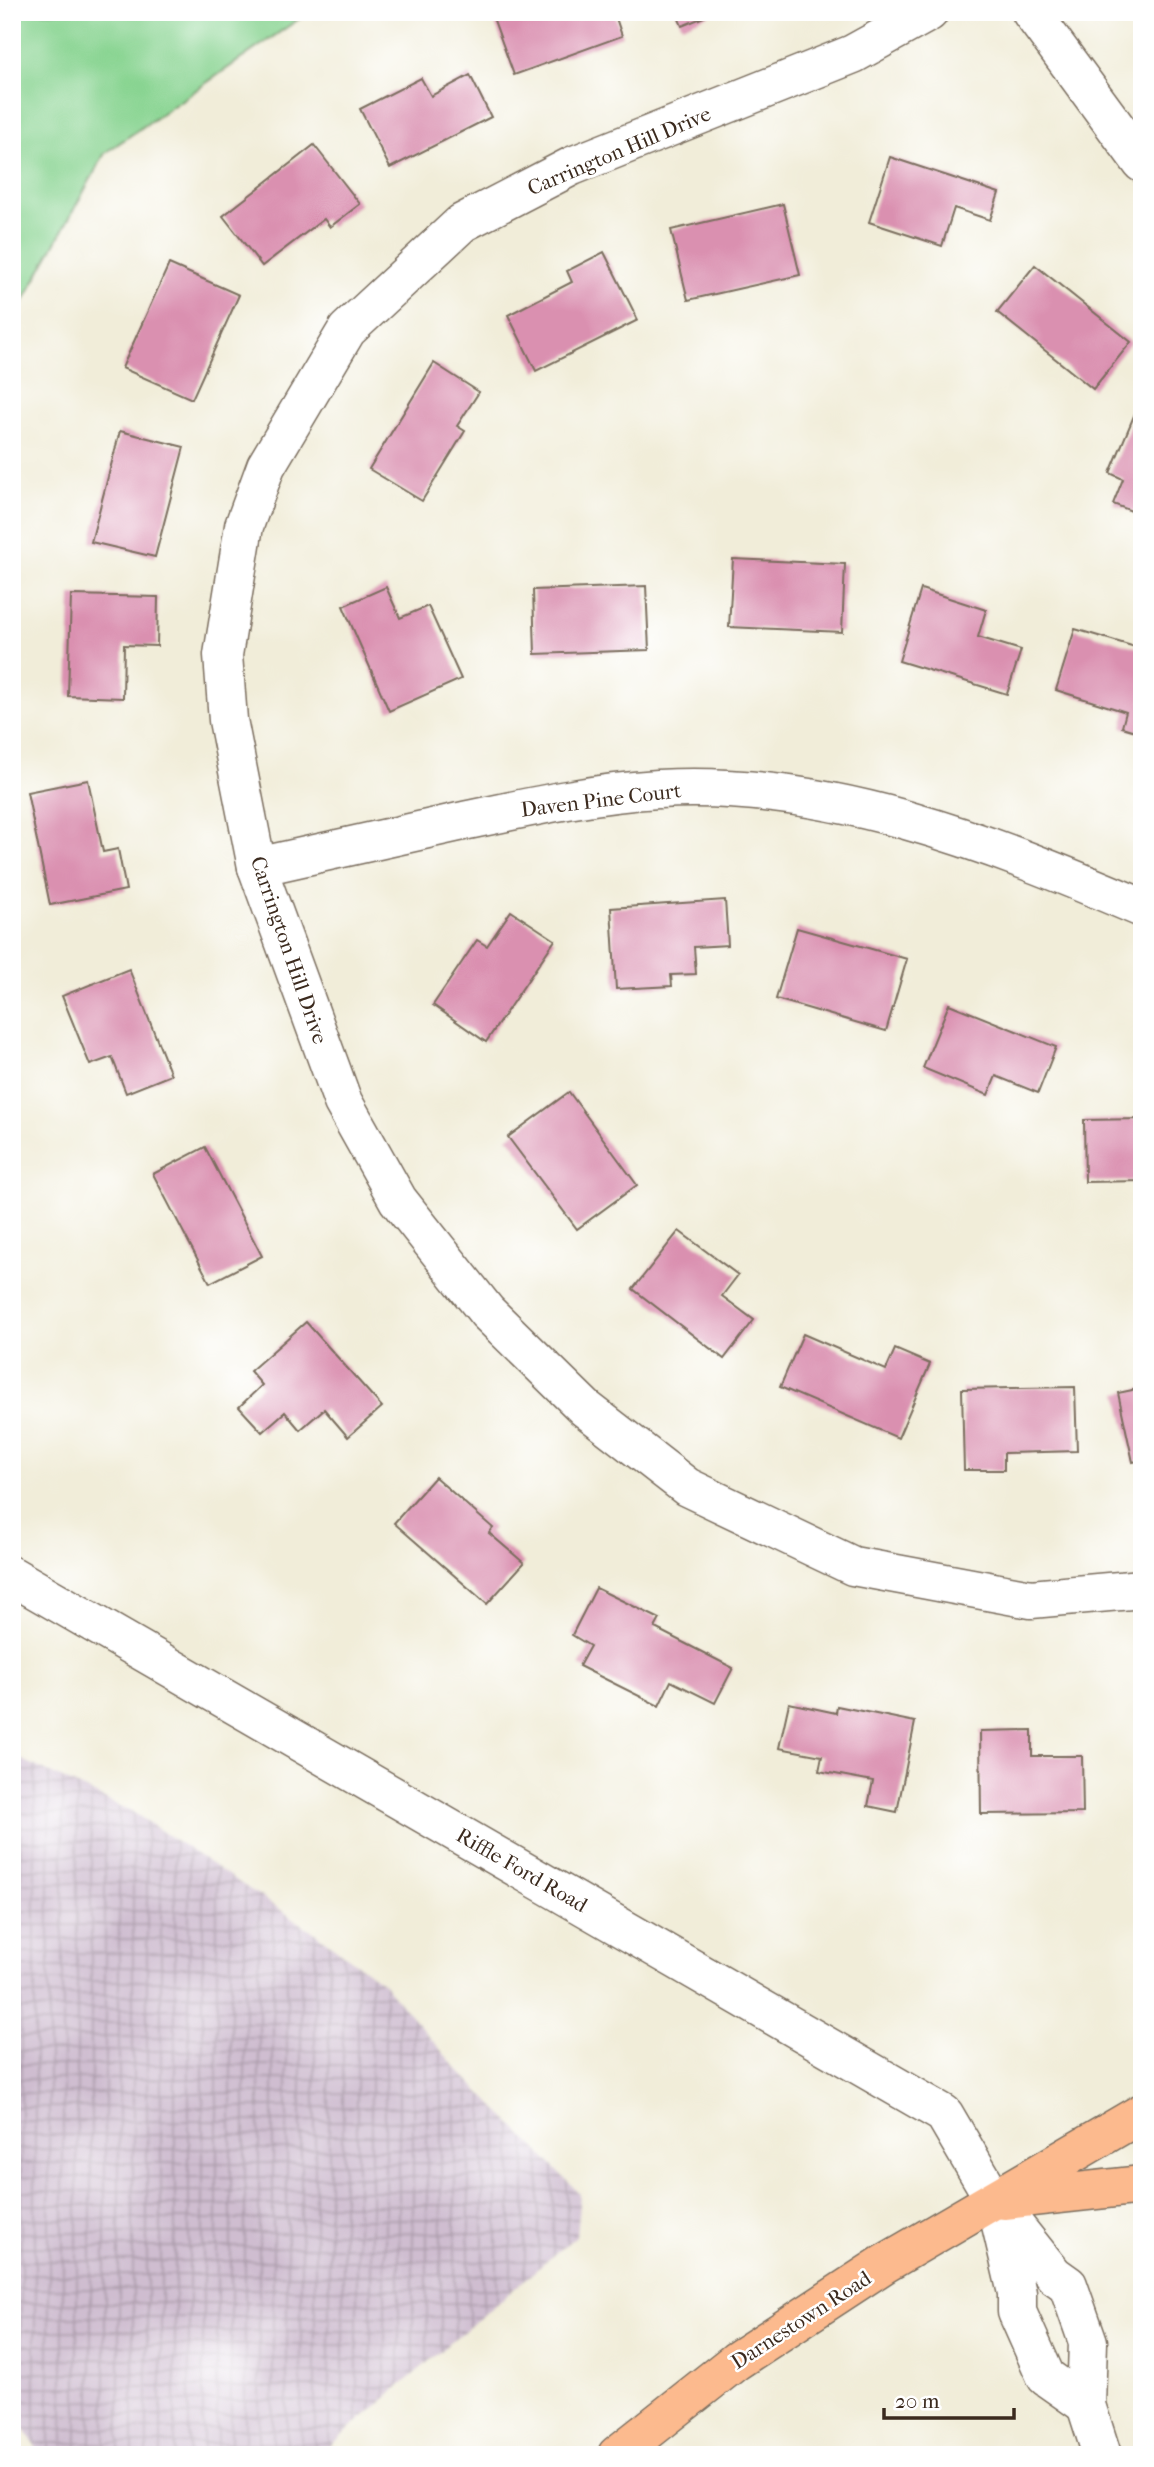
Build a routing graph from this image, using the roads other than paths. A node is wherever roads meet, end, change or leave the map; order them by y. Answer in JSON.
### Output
{"nodes":[{"id":1,"x":929,"y":12,"type":"edge"},
{"id":2,"x":1031,"y":12,"type":"edge"},
{"id":3,"x":1142,"y":163,"type":"edge"},
{"id":4,"x":257,"y":867,"type":"junction"},
{"id":5,"x":1142,"y":908,"type":"edge"},
{"id":6,"x":12,"y":1576,"type":"edge"},
{"id":7,"x":1142,"y":1589,"type":"edge"},
{"id":8,"x":1142,"y":2113,"type":"edge"},
{"id":9,"x":1142,"y":2185,"type":"edge"},
{"id":10,"x":995,"y":2201,"type":"junction"},
{"id":11,"x":1086,"y":2405,"type":"junction"},
{"id":12,"x":617,"y":2455,"type":"edge"},
{"id":13,"x":1102,"y":2455,"type":"edge"}],
"edges":[{"from":1,"to":4,"type":"street","name":"Carrington Hill Drive"},
{"from":2,"to":3,"type":"street"},
{"from":4,"to":5,"type":"street","name":"Daven Pine Court"},
{"from":4,"to":7,"type":"street","name":"Carrington Hill Drive"},
{"from":6,"to":10,"type":"street","name":"Riffle Ford Road"},
{"from":8,"to":10,"type":"main road","name":"Darnestown Road"},
{"from":9,"to":10,"type":"main road","name":"Darnestown Road"},
{"from":10,"to":11,"type":"street"},
{"from":10,"to":11,"type":"street"},
{"from":10,"to":12,"type":"main road","name":"Darnestown Road"},
{"from":11,"to":13,"type":"street"}]}
